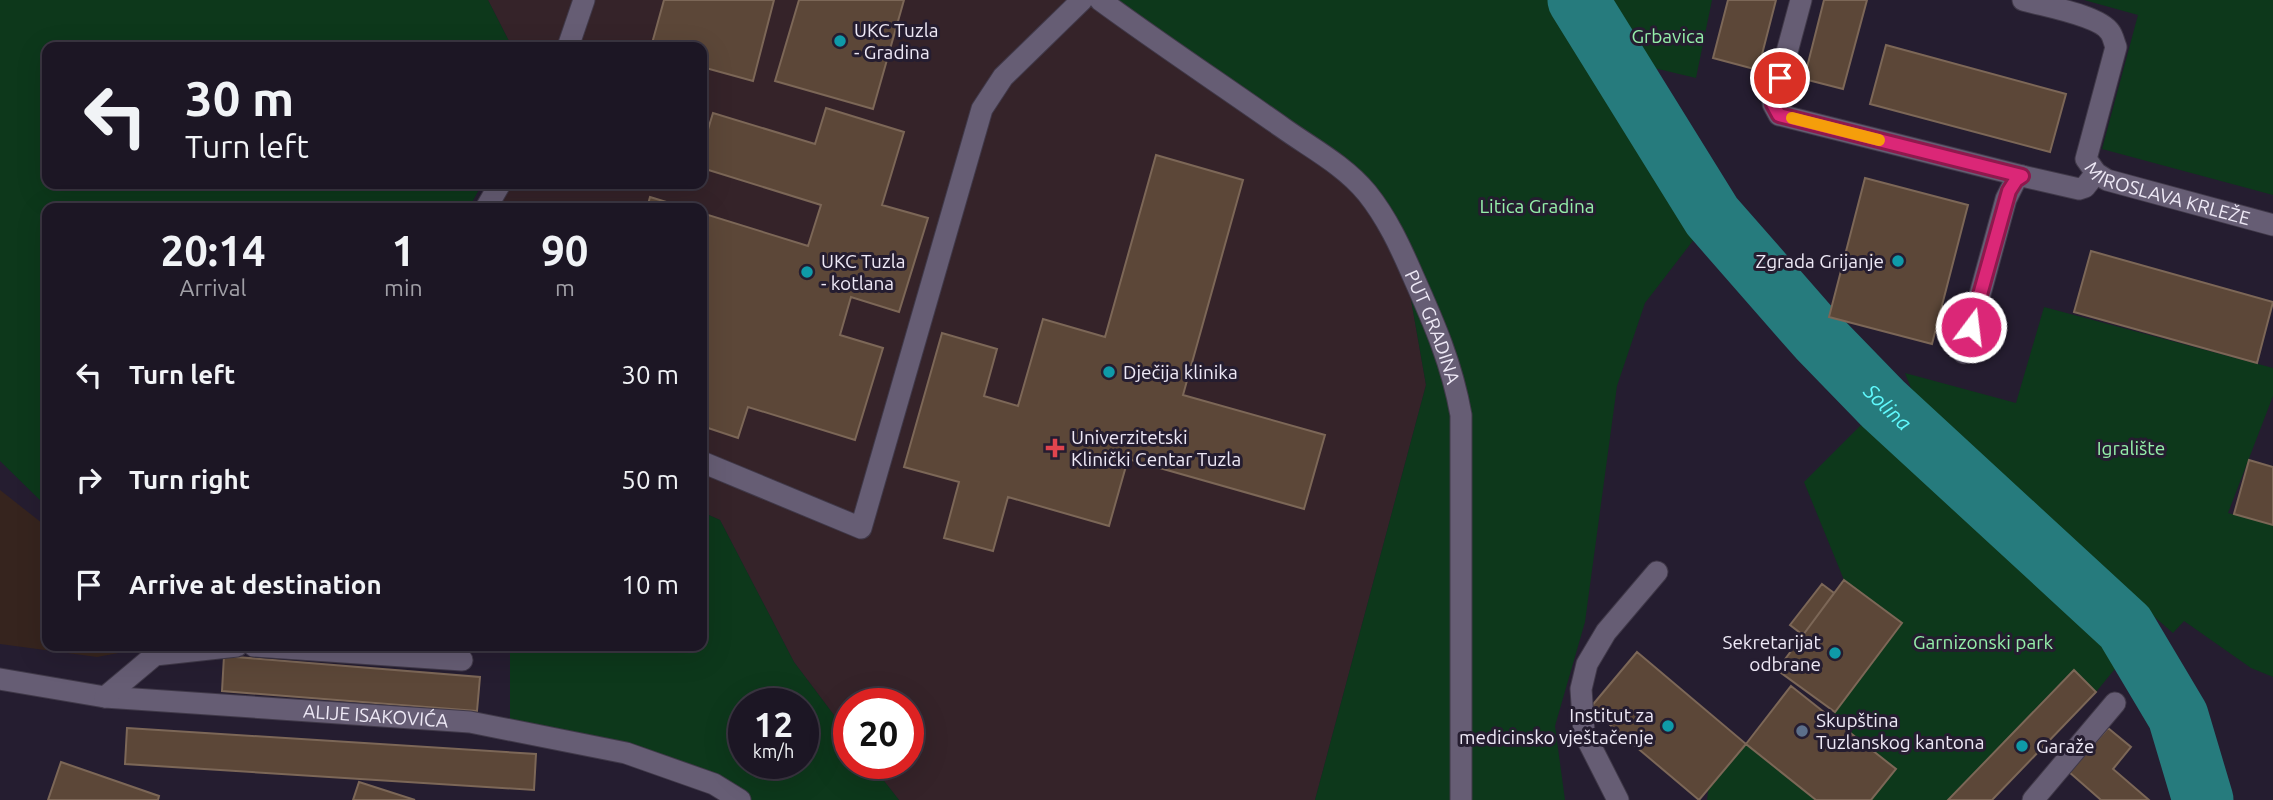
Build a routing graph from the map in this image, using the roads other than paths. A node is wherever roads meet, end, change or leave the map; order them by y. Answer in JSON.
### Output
{"nodes":[{"id":1,"x":584,"y":0,"type":"edge"},
{"id":2,"x":1082,"y":0,"type":"edge"},
{"id":3,"x":1100,"y":0,"type":"edge"},
{"id":4,"x":1801,"y":0,"type":"edge"},
{"id":5,"x":2023,"y":0,"type":"edge"},
{"id":6,"x":570,"y":42,"type":"edge"},
{"id":7,"x":2096,"y":173,"type":"junction"},
{"id":8,"x":2022,"y":176,"type":"junction"},
{"id":9,"x":2273,"y":225,"type":"edge"},
{"id":10,"x":1964,"y":352,"type":"dead end"},
{"id":11,"x":707,"y":464,"type":"edge"},
{"id":12,"x":1657,"y":572,"type":"dead end"},
{"id":13,"x":185,"y":651,"type":"edge"},
{"id":14,"x":328,"y":651,"type":"edge"},
{"id":15,"x":462,"y":660,"type":"dead end"},
{"id":16,"x":0,"y":679,"type":"edge"},
{"id":17,"x":105,"y":697,"type":"junction"},
{"id":18,"x":2115,"y":704,"type":"dead end"},
{"id":19,"x":740,"y":800,"type":"edge"},
{"id":20,"x":1461,"y":800,"type":"edge"},
{"id":21,"x":1618,"y":800,"type":"edge"},
{"id":22,"x":2034,"y":800,"type":"edge"}],
"edges":[{"from":1,"to":6,"type":"street"},
{"from":2,"to":11,"type":"street"},
{"from":3,"to":20,"type":"street","name":"PUT GRADINA"},
{"from":4,"to":8,"type":"street"},
{"from":5,"to":7,"type":"street","name":"MIROSLAVA KRLEŽE"},
{"from":7,"to":8,"type":"street"},
{"from":7,"to":9,"type":"street","name":"MIROSLAVA KRLEŽE"},
{"from":8,"to":10,"type":"street"},
{"from":12,"to":21,"type":"street"},
{"from":13,"to":17,"type":"street"},
{"from":14,"to":15,"type":"street"},
{"from":16,"to":17,"type":"street","name":"ALIJE ISAKOVIĆA"},
{"from":17,"to":19,"type":"street","name":"ALIJE ISAKOVIĆA"},
{"from":18,"to":22,"type":"street"}]}
